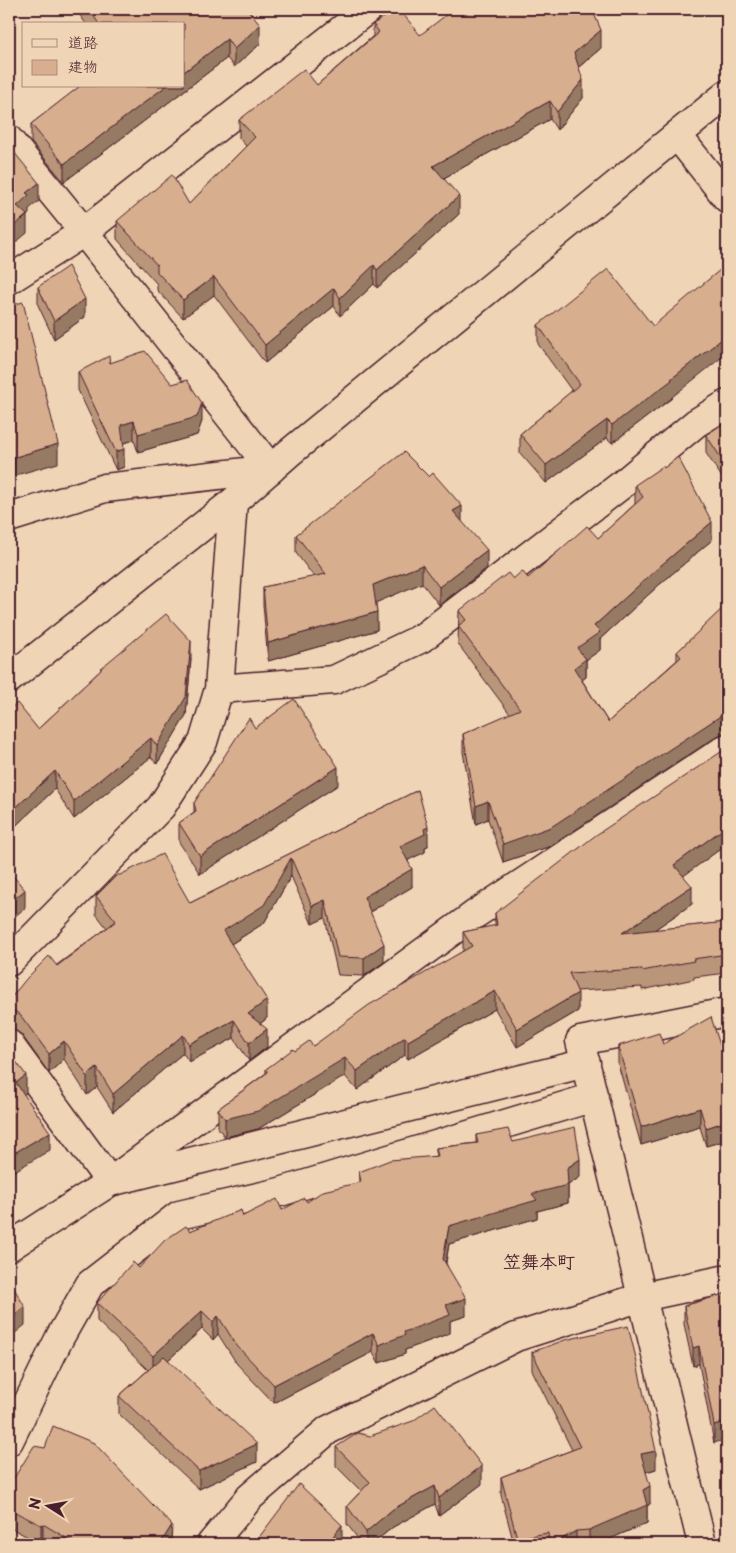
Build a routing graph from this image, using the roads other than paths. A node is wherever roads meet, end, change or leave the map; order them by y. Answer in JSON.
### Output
{"nodes":[{"id":1,"x":368,"y":9,"type":"edge"},
{"id":2,"x":727,"y":94,"type":"edge"},
{"id":3,"x":677,"y":135,"type":"junction"},
{"id":4,"x":9,"y":140,"type":"edge"},
{"id":5,"x":727,"y":198,"type":"edge"},
{"id":6,"x":84,"y":232,"type":"junction"},
{"id":7,"x":9,"y":280,"type":"edge"},
{"id":8,"x":727,"y":404,"type":"edge"},
{"id":9,"x":271,"y":469,"type":"junction"},
{"id":10,"x":233,"y":502,"type":"junction"},
{"id":11,"x":9,"y":518,"type":"edge"},
{"id":12,"x":9,"y":679,"type":"edge"},
{"id":13,"x":219,"y":689,"type":"junction"},
{"id":14,"x":727,"y":748,"type":"edge"},
{"id":15,"x":9,"y":962,"type":"edge"},
{"id":16,"x":727,"y":1012,"type":"edge"},
{"id":17,"x":9,"y":1044,"type":"edge"},
{"id":18,"x":586,"y":1063,"type":"junction"},
{"id":19,"x":594,"y":1097,"type":"junction"},
{"id":20,"x":110,"y":1182,"type":"junction"},
{"id":21,"x":9,"y":1247,"type":"edge"},
{"id":22,"x":727,"y":1279,"type":"edge"},
{"id":23,"x":642,"y":1297,"type":"junction"},
{"id":24,"x":9,"y":1441,"type":"edge"},
{"id":25,"x":211,"y":1544,"type":"edge"},
{"id":26,"x":702,"y":1544,"type":"edge"}],
"edges":[{"from":1,"to":6,"type":"street"},
{"from":2,"to":3,"type":"street"},
{"from":3,"to":5,"type":"street"},
{"from":3,"to":9,"type":"street"},
{"from":4,"to":6,"type":"street"},
{"from":6,"to":7,"type":"street"},
{"from":6,"to":9,"type":"street"},
{"from":8,"to":13,"type":"street"},
{"from":9,"to":10,"type":"street"},
{"from":9,"to":11,"type":"street"},
{"from":10,"to":12,"type":"street"},
{"from":10,"to":13,"type":"street"},
{"from":13,"to":15,"type":"street"},
{"from":14,"to":20,"type":"street"},
{"from":16,"to":18,"type":"street"},
{"from":17,"to":20,"type":"street"},
{"from":18,"to":19,"type":"street"},
{"from":18,"to":20,"type":"street"},
{"from":19,"to":23,"type":"street"},
{"from":19,"to":24,"type":"street"},
{"from":20,"to":21,"type":"street"},
{"from":22,"to":23,"type":"street"},
{"from":23,"to":25,"type":"street"},
{"from":23,"to":26,"type":"street"}]}
